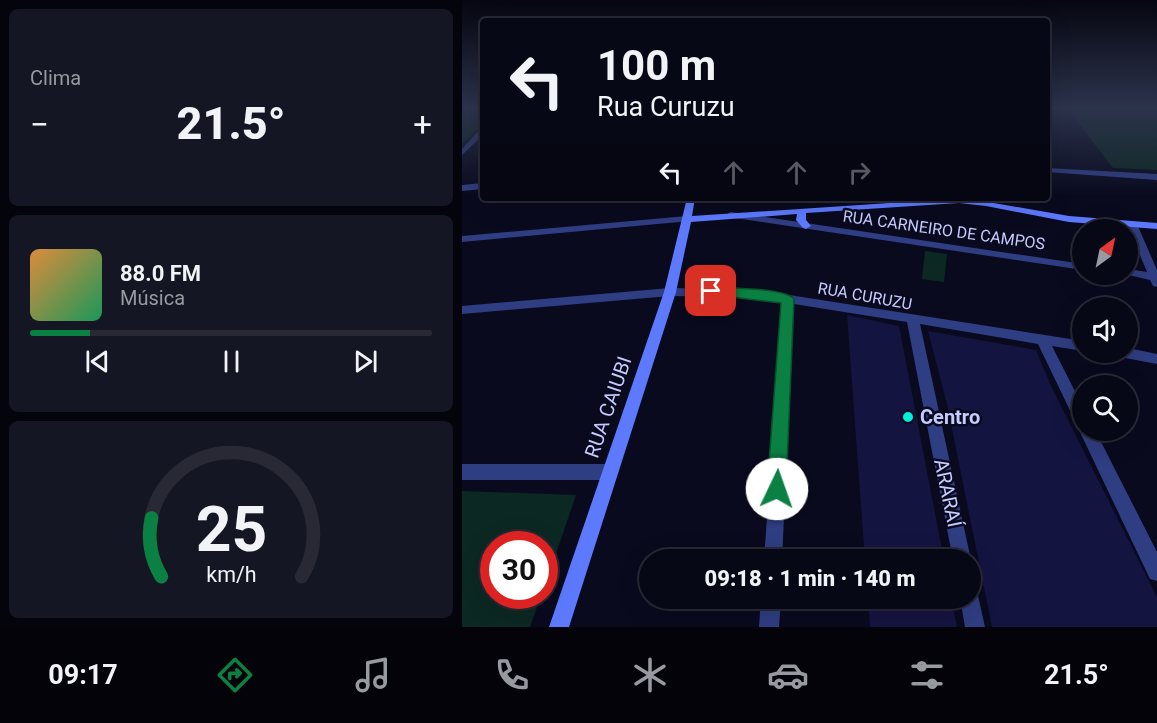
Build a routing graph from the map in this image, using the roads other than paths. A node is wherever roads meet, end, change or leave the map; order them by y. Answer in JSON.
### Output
{"nodes":[{"id":1,"x":477,"y":137,"type":"edge"},
{"id":2,"x":480,"y":148,"type":"edge"},
{"id":3,"x":464,"y":151,"type":"edge"},
{"id":4,"x":1050,"y":170,"type":"edge"},
{"id":5,"x":1157,"y":177,"type":"edge"},
{"id":6,"x":480,"y":186,"type":"edge"},
{"id":7,"x":462,"y":188,"type":"edge"},
{"id":8,"x":690,"y":201,"type":"edge"},
{"id":9,"x":944,"y":201,"type":"edge"},
{"id":10,"x":966,"y":201,"type":"edge"},
{"id":11,"x":802,"y":210,"type":"junction"},
{"id":12,"x":790,"y":211,"type":"junction"},
{"id":13,"x":729,"y":215,"type":"junction"},
{"id":14,"x":687,"y":219,"type":"junction"},
{"id":15,"x":1072,"y":219,"type":"edge"},
{"id":16,"x":789,"y":224,"type":"junction"},
{"id":17,"x":1138,"y":224,"type":"edge"},
{"id":18,"x":806,"y":226,"type":"junction"},
{"id":19,"x":1157,"y":226,"type":"edge"},
{"id":20,"x":1138,"y":238,"type":"edge"},
{"id":21,"x":462,"y":239,"type":"edge"},
{"id":22,"x":1072,"y":265,"type":"edge"},
{"id":23,"x":1138,"y":275,"type":"edge"},
{"id":24,"x":1156,"y":279,"type":"edge"},
{"id":25,"x":670,"y":292,"type":"junction"},
{"id":26,"x":788,"y":299,"type":"junction"},
{"id":27,"x":462,"y":310,"type":"edge"},
{"id":28,"x":913,"y":321,"type":"junction"},
{"id":29,"x":1042,"y":339,"type":"junction"},
{"id":30,"x":1072,"y":344,"type":"edge"},
{"id":31,"x":1138,"y":355,"type":"edge"},
{"id":32,"x":1157,"y":359,"type":"edge"},
{"id":33,"x":1072,"y":400,"type":"edge"},
{"id":34,"x":1092,"y":441,"type":"edge"},
{"id":35,"x":462,"y":472,"type":"edge"},
{"id":36,"x":608,"y":472,"type":"junction"},
{"id":37,"x":774,"y":549,"type":"edge"},
{"id":38,"x":960,"y":549,"type":"edge"},
{"id":39,"x":1157,"y":572,"type":"edge"},
{"id":40,"x":770,"y":609,"type":"edge"},
{"id":41,"x":972,"y":609,"type":"edge"},
{"id":42,"x":559,"y":627,"type":"edge"},
{"id":43,"x":769,"y":627,"type":"edge"},
{"id":44,"x":975,"y":627,"type":"edge"}],
"edges":[{"from":1,"to":3,"type":"street"},
{"from":2,"to":3,"type":"street"},
{"from":4,"to":5,"type":"street"},
{"from":6,"to":7,"type":"street"},
{"from":8,"to":14,"type":"street","name":"RUA CAIUBI"},
{"from":9,"to":11,"type":"street"},
{"from":10,"to":15,"type":"street"},
{"from":11,"to":12,"type":"street"},
{"from":11,"to":18,"type":"street"},
{"from":12,"to":13,"type":"street"},
{"from":12,"to":16,"type":"street"},
{"from":13,"to":14,"type":"street"},
{"from":13,"to":16,"type":"street","name":"RUA CARNEIRO DE CAMPOS"},
{"from":14,"to":21,"type":"street"},
{"from":14,"to":25,"type":"street","name":"RUA CAIUBI"},
{"from":16,"to":18,"type":"street","name":"RUA CARNEIRO DE CAMPOS"},
{"from":17,"to":19,"type":"street"},
{"from":18,"to":22,"type":"street","name":"RUA CARNEIRO DE CAMPOS"},
{"from":20,"to":24,"type":"street"},
{"from":23,"to":24,"type":"street"},
{"from":25,"to":26,"type":"street","name":"RUA CURUZU"},
{"from":25,"to":27,"type":"street","name":"RUA CURUZU"},
{"from":25,"to":36,"type":"street","name":"RUA CAIUBI"},
{"from":26,"to":28,"type":"street","name":"RUA CURUZU"},
{"from":26,"to":37,"type":"street"},
{"from":28,"to":29,"type":"street","name":"RUA CURUZU"},
{"from":28,"to":38,"type":"street","name":"ARARAÍ"},
{"from":29,"to":30,"type":"street","name":"RUA CURUZU"},
{"from":29,"to":33,"type":"street"},
{"from":31,"to":32,"type":"street"},
{"from":34,"to":39,"type":"street"},
{"from":35,"to":36,"type":"street"},
{"from":36,"to":42,"type":"street","name":"RUA CAIUBI"},
{"from":40,"to":43,"type":"street"},
{"from":41,"to":44,"type":"street"}]}
